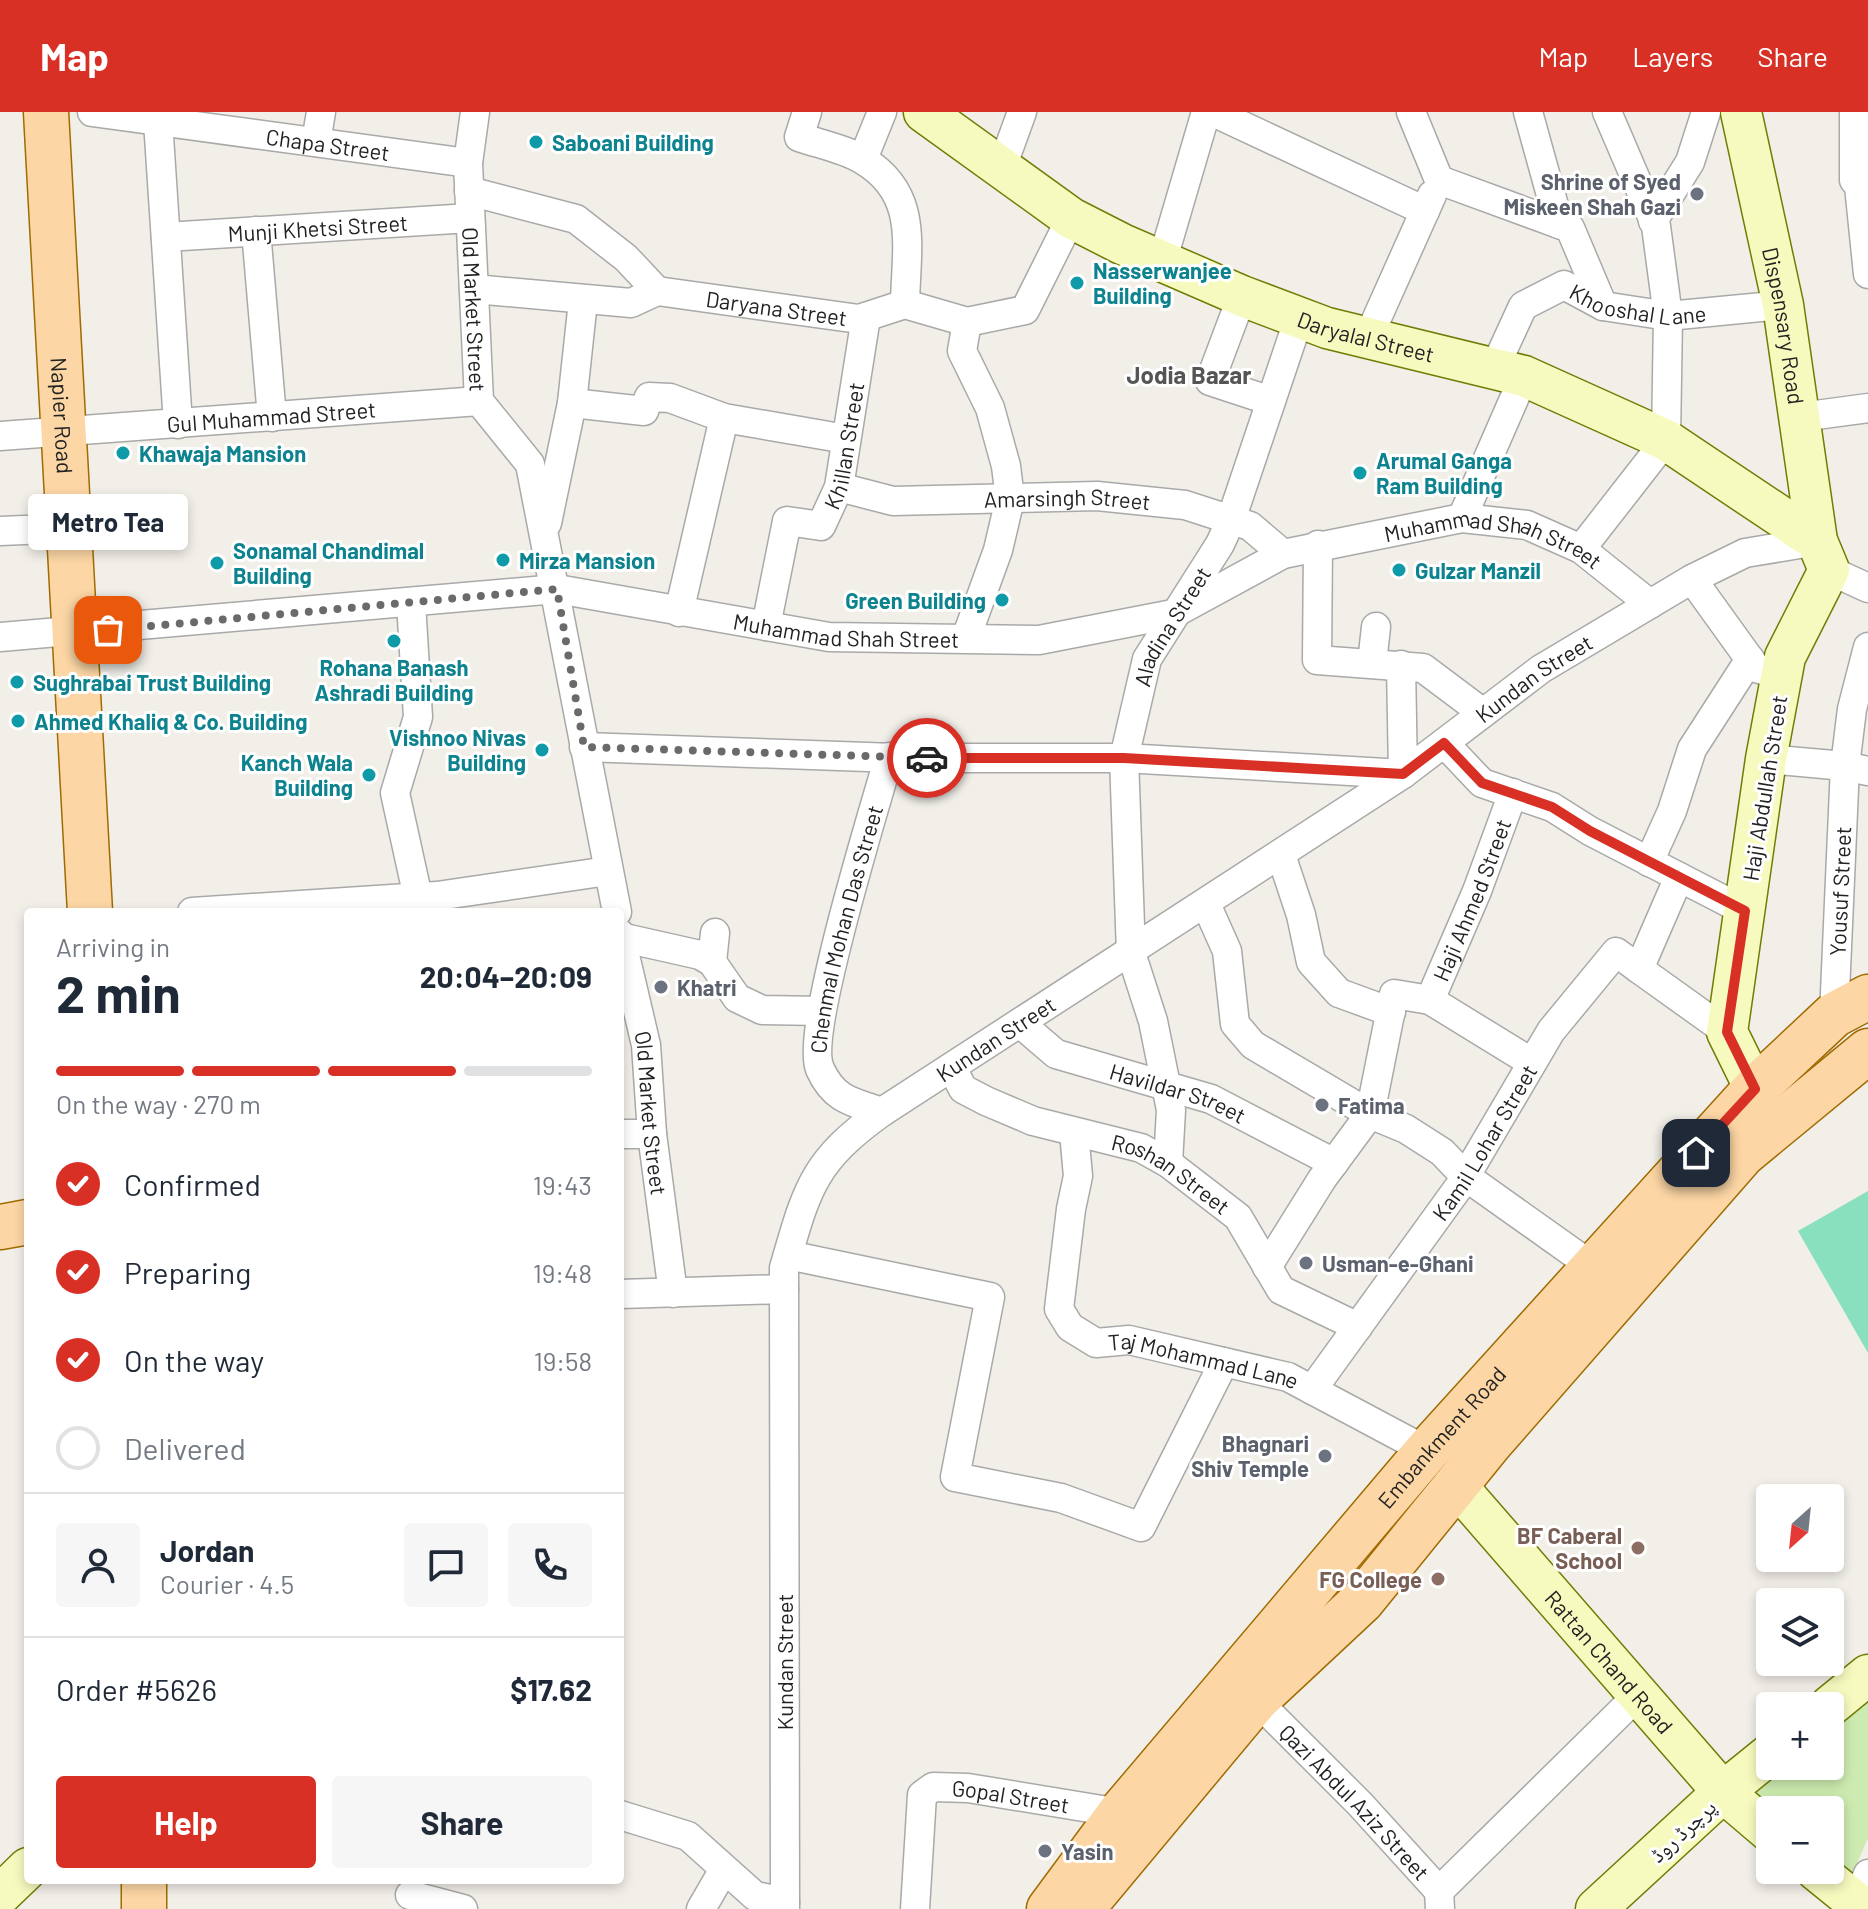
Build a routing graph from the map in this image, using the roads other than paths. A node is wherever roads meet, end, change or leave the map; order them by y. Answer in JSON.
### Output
{"nodes":[{"id":1,"x":46,"y":112,"type":"edge"},
{"id":2,"x":92,"y":112,"type":"edge"},
{"id":3,"x":321,"y":112,"type":"edge"},
{"id":4,"x":475,"y":112,"type":"edge"},
{"id":5,"x":807,"y":112,"type":"edge"},
{"id":6,"x":882,"y":112,"type":"edge"},
{"id":7,"x":924,"y":112,"type":"edge"},
{"id":8,"x":1022,"y":112,"type":"edge"},
{"id":9,"x":1206,"y":112,"type":"edge"},
{"id":10,"x":1213,"y":112,"type":"edge"},
{"id":11,"x":1528,"y":112,"type":"edge"},
{"id":12,"x":1607,"y":112,"type":"edge"},
{"id":13,"x":1706,"y":112,"type":"edge"},
{"id":14,"x":1741,"y":112,"type":"edge"},
{"id":15,"x":1854,"y":112,"type":"edge"},
{"id":16,"x":1415,"y":113,"type":"edge"},
{"id":17,"x":158,"y":121,"type":"junction"},
{"id":18,"x":316,"y":142,"type":"junction"},
{"id":19,"x":863,"y":159,"type":"junction"},
{"id":20,"x":468,"y":163,"type":"junction"},
{"id":21,"x":1002,"y":167,"type":"junction"},
{"id":22,"x":1439,"y":180,"type":"junction"},
{"id":23,"x":1863,"y":187,"type":"edge"},
{"id":24,"x":470,"y":204,"type":"junction"},
{"id":25,"x":1425,"y":211,"type":"junction"},
{"id":26,"x":1071,"y":218,"type":"junction"},
{"id":27,"x":1653,"y":221,"type":"junction"},
{"id":28,"x":1559,"y":224,"type":"junction"},
{"id":29,"x":256,"y":231,"type":"junction"},
{"id":30,"x":166,"y":237,"type":"junction"},
{"id":31,"x":1162,"y":262,"type":"junction"},
{"id":32,"x":1866,"y":270,"type":"edge"},
{"id":33,"x":474,"y":289,"type":"junction"},
{"id":34,"x":657,"y":291,"type":"junction"},
{"id":35,"x":1242,"y":296,"type":"junction"},
{"id":36,"x":583,"y":301,"type":"junction"},
{"id":37,"x":905,"y":304,"type":"junction"},
{"id":38,"x":1783,"y":305,"type":"junction"},
{"id":39,"x":1603,"y":306,"type":"junction"},
{"id":40,"x":1668,"y":316,"type":"junction"},
{"id":41,"x":866,"y":317,"type":"junction"},
{"id":42,"x":1299,"y":318,"type":"junction"},
{"id":43,"x":967,"y":322,"type":"junction"},
{"id":44,"x":1368,"y":338,"type":"junction"},
{"id":45,"x":1509,"y":372,"type":"junction"},
{"id":46,"x":479,"y":401,"type":"junction"},
{"id":47,"x":1271,"y":401,"type":"junction"},
{"id":48,"x":572,"y":403,"type":"junction"},
{"id":49,"x":1868,"y":408,"type":"edge"},
{"id":50,"x":272,"y":417,"type":"junction"},
{"id":51,"x":1801,"y":417,"type":"junction"},
{"id":52,"x":724,"y":418,"type":"junction"},
{"id":53,"x":178,"y":424,"type":"junction"},
{"id":54,"x":66,"y":432,"type":"junction"},
{"id":55,"x":0,"y":436,"type":"edge"},
{"id":56,"x":846,"y":439,"type":"junction"},
{"id":57,"x":1666,"y":440,"type":"junction"},
{"id":58,"x":839,"y":487,"type":"junction"},
{"id":59,"x":1010,"y":499,"type":"junction"},
{"id":60,"x":1462,"y":518,"type":"junction"},
{"id":61,"x":1231,"y":520,"type":"junction"},
{"id":62,"x":71,"y":528,"type":"junction"},
{"id":63,"x":0,"y":531,"type":"edge"},
{"id":64,"x":545,"y":531,"type":"junction"},
{"id":65,"x":1318,"y":545,"type":"junction"},
{"id":66,"x":1581,"y":549,"type":"junction"},
{"id":67,"x":1283,"y":554,"type":"junction"},
{"id":68,"x":1823,"y":555,"type":"junction"},
{"id":69,"x":1692,"y":579,"type":"junction"},
{"id":70,"x":1868,"y":588,"type":"edge"},
{"id":71,"x":557,"y":589,"type":"junction"},
{"id":72,"x":411,"y":603,"type":"junction"},
{"id":73,"x":1650,"y":604,"type":"junction"},
{"id":74,"x":679,"y":612,"type":"junction"},
{"id":75,"x":1173,"y":614,"type":"junction"},
{"id":76,"x":766,"y":626,"type":"junction"},
{"id":77,"x":1376,"y":627,"type":"dead end"},
{"id":78,"x":78,"y":633,"type":"junction"},
{"id":79,"x":0,"y":637,"type":"edge"},
{"id":80,"x":966,"y":638,"type":"junction"},
{"id":81,"x":1372,"y":663,"type":"junction"},
{"id":82,"x":1866,"y":664,"type":"edge"},
{"id":83,"x":1401,"y":665,"type":"junction"},
{"id":84,"x":1767,"y":667,"type":"junction"},
{"id":85,"x":1483,"y":713,"type":"junction"},
{"id":86,"x":1444,"y":743,"type":"junction"},
{"id":87,"x":584,"y":747,"type":"junction"},
{"id":88,"x":889,"y":757,"type":"junction"},
{"id":89,"x":1124,"y":758,"type":"junction"},
{"id":90,"x":1766,"y":759,"type":"junction"},
{"id":91,"x":1856,"y":769,"type":"edge"},
{"id":92,"x":1403,"y":774,"type":"junction"},
{"id":93,"x":1513,"y":793,"type":"junction"},
{"id":94,"x":1281,"y":855,"type":"junction"},
{"id":95,"x":1649,"y":862,"type":"junction"},
{"id":96,"x":608,"y":871,"type":"junction"},
{"id":97,"x":1679,"y":877,"type":"junction"},
{"id":98,"x":419,"y":904,"type":"edge"},
{"id":99,"x":1206,"y":904,"type":"junction"},
{"id":100,"x":90,"y":908,"type":"edge"},
{"id":101,"x":306,"y":908,"type":"edge"},
{"id":102,"x":616,"y":908,"type":"edge"},
{"id":103,"x":1745,"y":911,"type":"junction"},
{"id":104,"x":715,"y":933,"type":"dead end"},
{"id":105,"x":624,"y":937,"type":"edge"},
{"id":106,"x":624,"y":953,"type":"edge"},
{"id":107,"x":1131,"y":953,"type":"junction"},
{"id":108,"x":712,"y":962,"type":"junction"},
{"id":109,"x":1639,"y":969,"type":"junction"},
{"id":110,"x":1430,"y":1000,"type":"junction"},
{"id":111,"x":1851,"y":1006,"type":"edge"},
{"id":112,"x":821,"y":1011,"type":"junction"},
{"id":113,"x":1391,"y":1012,"type":"junction"},
{"id":114,"x":1021,"y":1024,"type":"junction"},
{"id":115,"x":1727,"y":1032,"type":"junction"},
{"id":116,"x":1868,"y":1051,"type":"edge"},
{"id":117,"x":1536,"y":1054,"type":"junction"},
{"id":118,"x":952,"y":1068,"type":"junction"},
{"id":119,"x":1166,"y":1084,"type":"junction"},
{"id":120,"x":1755,"y":1089,"type":"junction"},
{"id":121,"x":882,"y":1112,"type":"junction"},
{"id":122,"x":1370,"y":1114,"type":"junction"},
{"id":123,"x":1074,"y":1132,"type":"junction"},
{"id":124,"x":624,"y":1134,"type":"edge"},
{"id":125,"x":652,"y":1134,"type":"junction"},
{"id":126,"x":1168,"y":1163,"type":"junction"},
{"id":127,"x":1334,"y":1163,"type":"junction"},
{"id":128,"x":1465,"y":1176,"type":"junction"},
{"id":129,"x":24,"y":1223,"type":"edge"},
{"id":130,"x":0,"y":1227,"type":"edge"},
{"id":131,"x":788,"y":1255,"type":"junction"},
{"id":132,"x":1267,"y":1267,"type":"junction"},
{"id":133,"x":1593,"y":1267,"type":"junction"},
{"id":134,"x":784,"y":1289,"type":"junction"},
{"id":135,"x":673,"y":1293,"type":"junction"},
{"id":136,"x":624,"y":1294,"type":"edge"},
{"id":137,"x":1358,"y":1327,"type":"junction"},
{"id":138,"x":1224,"y":1362,"type":"junction"},
{"id":139,"x":1312,"y":1390,"type":"junction"},
{"id":140,"x":1427,"y":1451,"type":"junction"},
{"id":141,"x":1456,"y":1485,"type":"junction"},
{"id":142,"x":1868,"y":1675,"type":"edge"},
{"id":143,"x":1844,"y":1695,"type":"edge"},
{"id":144,"x":1637,"y":1696,"type":"junction"},
{"id":145,"x":1256,"y":1700,"type":"junction"},
{"id":146,"x":1756,"y":1765,"type":"edge"},
{"id":147,"x":1723,"y":1792,"type":"junction"},
{"id":148,"x":1120,"y":1813,"type":"junction"},
{"id":149,"x":624,"y":1816,"type":"edge"},
{"id":150,"x":1756,"y":1820,"type":"edge"},
{"id":151,"x":723,"y":1871,"type":"junction"},
{"id":152,"x":24,"y":1872,"type":"edge"},
{"id":153,"x":144,"y":1884,"type":"edge"},
{"id":154,"x":1837,"y":1884,"type":"edge"},
{"id":155,"x":0,"y":1895,"type":"edge"},
{"id":156,"x":410,"y":1895,"type":"edge"},
{"id":157,"x":1860,"y":1899,"type":"edge"},
{"id":158,"x":1439,"y":1900,"type":"edge"},
{"id":159,"x":785,"y":1906,"type":"edge"},
{"id":160,"x":144,"y":1909,"type":"edge"},
{"id":161,"x":463,"y":1909,"type":"edge"},
{"id":162,"x":701,"y":1909,"type":"edge"},
{"id":163,"x":915,"y":1909,"type":"edge"},
{"id":164,"x":1049,"y":1909,"type":"edge"},
{"id":165,"x":1082,"y":1909,"type":"edge"},
{"id":166,"x":1596,"y":1909,"type":"edge"}],
"edges":[{"from":1,"to":54,"type":"main road","name":"Napier Road"},
{"from":2,"to":17,"type":"street","name":"Chapa Street"},
{"from":3,"to":18,"type":"street"},
{"from":4,"to":20,"type":"street","name":"Old Market Street"},
{"from":5,"to":19,"type":"street"},
{"from":6,"to":19,"type":"street"},
{"from":7,"to":21,"type":"street","name":"Daryalal Street"},
{"from":8,"to":21,"type":"street"},
{"from":9,"to":31,"type":"street"},
{"from":10,"to":25,"type":"street"},
{"from":11,"to":28,"type":"street"},
{"from":12,"to":27,"type":"street"},
{"from":13,"to":27,"type":"street"},
{"from":14,"to":38,"type":"street","name":"Dispensary Road"},
{"from":15,"to":23,"type":"street"},
{"from":16,"to":22,"type":"street"},
{"from":17,"to":18,"type":"street","name":"Chapa Street"},
{"from":17,"to":30,"type":"street"},
{"from":18,"to":20,"type":"street","name":"Chapa Street"},
{"from":19,"to":37,"type":"street"},
{"from":20,"to":24,"type":"street","name":"Old Market Street"},
{"from":21,"to":26,"type":"street","name":"Daryalal Street"},
{"from":22,"to":25,"type":"street"},
{"from":22,"to":28,"type":"street"},
{"from":23,"to":32,"type":"street"},
{"from":24,"to":29,"type":"street","name":"Munji Khetsi Street"},
{"from":24,"to":33,"type":"street","name":"Old Market Street"},
{"from":24,"to":34,"type":"street"},
{"from":25,"to":44,"type":"street"},
{"from":26,"to":31,"type":"street","name":"Daryalal Street"},
{"from":26,"to":43,"type":"street"},
{"from":27,"to":40,"type":"street"},
{"from":28,"to":39,"type":"street"},
{"from":29,"to":30,"type":"street","name":"Munji Khetsi Street"},
{"from":29,"to":50,"type":"street"},
{"from":30,"to":53,"type":"street"},
{"from":31,"to":35,"type":"street","name":"Daryalal Street"},
{"from":33,"to":36,"type":"street","name":"Daryana Street"},
{"from":33,"to":46,"type":"street","name":"Old Market Street"},
{"from":34,"to":36,"type":"street","name":"Daryana Street"},
{"from":34,"to":41,"type":"street","name":"Daryana Street"},
{"from":35,"to":42,"type":"street","name":"Daryalal Street"},
{"from":35,"to":47,"type":"street"},
{"from":36,"to":48,"type":"street"},
{"from":37,"to":41,"type":"street","name":"Daryana Street"},
{"from":37,"to":43,"type":"street"},
{"from":38,"to":40,"type":"street","name":"Khooshal Lane"},
{"from":38,"to":51,"type":"street","name":"Dispensary Road"},
{"from":39,"to":40,"type":"street","name":"Khooshal Lane"},
{"from":39,"to":45,"type":"street","name":"Khooshal Lane"},
{"from":40,"to":57,"type":"street"},
{"from":41,"to":56,"type":"street","name":"Khillan Street"},
{"from":42,"to":44,"type":"street","name":"Daryalal Street"},
{"from":42,"to":47,"type":"street","name":"Aladina Street"},
{"from":43,"to":59,"type":"street"},
{"from":44,"to":45,"type":"street","name":"Daryalal Street"},
{"from":45,"to":57,"type":"street","name":"Daryalal Street"},
{"from":45,"to":60,"type":"street","name":"Khooshal Lane"},
{"from":46,"to":50,"type":"street","name":"Gul Muhammad Street"},
{"from":46,"to":64,"type":"street","name":"Old Market Street"},
{"from":47,"to":61,"type":"street","name":"Aladina Street"},
{"from":48,"to":52,"type":"street"},
{"from":48,"to":64,"type":"street"},
{"from":49,"to":51,"type":"street"},
{"from":50,"to":53,"type":"street","name":"Gul Muhammad Street"},
{"from":51,"to":68,"type":"street","name":"Dispensary Road"},
{"from":52,"to":56,"type":"street"},
{"from":52,"to":74,"type":"street"},
{"from":53,"to":54,"type":"street","name":"Gul Muhammad Street"},
{"from":54,"to":55,"type":"street","name":"Gul Muhammad Street"},
{"from":54,"to":62,"type":"main road","name":"Napier Road"},
{"from":56,"to":58,"type":"street","name":"Khillan Street"},
{"from":57,"to":66,"type":"street"},
{"from":57,"to":68,"type":"street","name":"Daryalal Street"},
{"from":58,"to":59,"type":"street","name":"Amarsingh Street"},
{"from":58,"to":76,"type":"street","name":"Khillan Street"},
{"from":59,"to":61,"type":"street","name":"Amarsingh Street"},
{"from":59,"to":80,"type":"street"},
{"from":60,"to":65,"type":"street","name":"Muhammad Shah Street"},
{"from":60,"to":66,"type":"street","name":"Muhammad Shah Street"},
{"from":61,"to":67,"type":"street","name":"Amarsingh Street"},
{"from":61,"to":75,"type":"street","name":"Aladina Street"},
{"from":62,"to":63,"type":"street"},
{"from":62,"to":78,"type":"main road","name":"Napier Road"},
{"from":64,"to":71,"type":"street","name":"Old Market Street"},
{"from":65,"to":67,"type":"street","name":"Muhammad Shah Street"},
{"from":65,"to":81,"type":"street"},
{"from":66,"to":73,"type":"street","name":"Muhammad Shah Street"},
{"from":67,"to":75,"type":"street","name":"Muhammad Shah Street"},
{"from":68,"to":69,"type":"street","name":"Kundan Street"},
{"from":68,"to":70,"type":"street","name":"Daryalal Street"},
{"from":68,"to":84,"type":"street","name":"Haji Abdullah Street"},
{"from":69,"to":73,"type":"street","name":"Kundan Street"},
{"from":69,"to":84,"type":"street"},
{"from":71,"to":72,"type":"street","name":"Muhammad Shah Street"},
{"from":71,"to":74,"type":"street","name":"Muhammad Shah Street"},
{"from":71,"to":87,"type":"street","name":"Old Market Street"},
{"from":72,"to":78,"type":"street","name":"Muhammad Shah Street"},
{"from":72,"to":98,"type":"street"},
{"from":73,"to":85,"type":"street","name":"Kundan Street"},
{"from":74,"to":76,"type":"street","name":"Muhammad Shah Street"},
{"from":75,"to":80,"type":"street","name":"Muhammad Shah Street"},
{"from":75,"to":89,"type":"street","name":"Aladina Street"},
{"from":76,"to":80,"type":"street","name":"Muhammad Shah Street"},
{"from":77,"to":81,"type":"street"},
{"from":78,"to":79,"type":"street","name":"Muhammad Shah Street"},
{"from":78,"to":100,"type":"main road","name":"Napier Road"},
{"from":81,"to":83,"type":"street"},
{"from":82,"to":91,"type":"street","name":"Yousuf Street"},
{"from":83,"to":85,"type":"street"},
{"from":83,"to":92,"type":"street"},
{"from":84,"to":90,"type":"street","name":"Haji Abdullah Street"},
{"from":84,"to":95,"type":"street"},
{"from":85,"to":86,"type":"street","name":"Kundan Street"},
{"from":86,"to":92,"type":"street","name":"Kundan Street"},
{"from":86,"to":93,"type":"street"},
{"from":87,"to":88,"type":"street"},
{"from":87,"to":96,"type":"street","name":"Old Market Street"},
{"from":88,"to":89,"type":"street"},
{"from":88,"to":112,"type":"street","name":"Chenmal Mohan Das Street"},
{"from":89,"to":92,"type":"street"},
{"from":89,"to":107,"type":"street","name":"Aladina Street"},
{"from":90,"to":91,"type":"street"},
{"from":90,"to":103,"type":"street","name":"Haji Abdullah Street"},
{"from":91,"to":111,"type":"street","name":"Yousuf Street"},
{"from":92,"to":94,"type":"street","name":"Kundan Street"},
{"from":93,"to":95,"type":"street"},
{"from":93,"to":110,"type":"street","name":"Haji Ahmed Street"},
{"from":94,"to":99,"type":"street","name":"Kundan Street"},
{"from":94,"to":113,"type":"street"},
{"from":95,"to":97,"type":"street"},
{"from":96,"to":98,"type":"street"},
{"from":96,"to":102,"type":"street","name":"Old Market Street"},
{"from":97,"to":103,"type":"street"},
{"from":97,"to":109,"type":"street"},
{"from":98,"to":101,"type":"street"},
{"from":99,"to":107,"type":"street","name":"Kundan Street"},
{"from":99,"to":122,"type":"street"},
{"from":103,"to":115,"type":"street","name":"Haji Abdullah Street"},
{"from":104,"to":108,"type":"street"},
{"from":105,"to":108,"type":"street"},
{"from":106,"to":125,"type":"street","name":"Old Market Street"},
{"from":107,"to":114,"type":"street","name":"Kundan Street"},
{"from":107,"to":119,"type":"street","name":"Aladina Street"},
{"from":108,"to":112,"type":"street"},
{"from":109,"to":115,"type":"street"},
{"from":109,"to":117,"type":"street","name":"Kamil Lohar Street"},
{"from":110,"to":113,"type":"street","name":"Haji Ahmed Street"},
{"from":110,"to":117,"type":"street"},
{"from":111,"to":120,"type":"main road","name":"Embankment Road"},
{"from":112,"to":121,"type":"street","name":"Chenmal Mohan Das Street"},
{"from":113,"to":122,"type":"street"},
{"from":114,"to":118,"type":"street","name":"Kundan Street"},
{"from":114,"to":119,"type":"street","name":"Havildar Street"},
{"from":115,"to":120,"type":"street"},
{"from":116,"to":141,"type":"main road","name":"Embankment Road"},
{"from":117,"to":128,"type":"street","name":"Kamil Lohar Street"},
{"from":118,"to":121,"type":"street","name":"Kundan Street"},
{"from":118,"to":123,"type":"street","name":"Roshan Street"},
{"from":119,"to":126,"type":"street","name":"Aladina Street"},
{"from":119,"to":127,"type":"street","name":"Havildar Street"},
{"from":120,"to":133,"type":"main road","name":"Embankment Road"},
{"from":121,"to":131,"type":"street","name":"Kundan Street"},
{"from":122,"to":127,"type":"street"},
{"from":122,"to":128,"type":"street"},
{"from":123,"to":126,"type":"street","name":"Roshan Street"},
{"from":123,"to":138,"type":"street","name":"Taj Mohammad Lane"},
{"from":124,"to":125,"type":"street"},
{"from":125,"to":135,"type":"street","name":"Old Market Street"},
{"from":126,"to":132,"type":"street","name":"Roshan Street"},
{"from":127,"to":132,"type":"street"},
{"from":128,"to":133,"type":"street"},
{"from":128,"to":137,"type":"street","name":"Kamil Lohar Street"},
{"from":129,"to":130,"type":"main road"},
{"from":131,"to":134,"type":"street","name":"Kundan Street"},
{"from":131,"to":138,"type":"street"},
{"from":132,"to":137,"type":"street","name":"Roshan Street"},
{"from":133,"to":140,"type":"main road","name":"Embankment Road"},
{"from":134,"to":135,"type":"street"},
{"from":134,"to":159,"type":"street","name":"Kundan Street"},
{"from":135,"to":136,"type":"street"},
{"from":137,"to":139,"type":"street","name":"Kamil Lohar Street"},
{"from":138,"to":139,"type":"street","name":"Taj Mohammad Lane"},
{"from":139,"to":140,"type":"street","name":"Taj Mohammad Lane"},
{"from":140,"to":148,"type":"main road","name":"Embankment Road"},
{"from":141,"to":144,"type":"street","name":"Rattan Chand Road"},
{"from":141,"to":145,"type":"main road","name":"Embankment Road"},
{"from":142,"to":143,"type":"street"},
{"from":144,"to":147,"type":"street","name":"Rattan Chand Road"},
{"from":144,"to":158,"type":"street"},
{"from":145,"to":158,"type":"street","name":"Qazi Abdul Aziz Street"},
{"from":145,"to":165,"type":"main road","name":"Embankment Road"},
{"from":146,"to":147,"type":"street","name":"پرچرڈ روڈ"},
{"from":147,"to":150,"type":"street","name":"Rattan Chand Road"},
{"from":147,"to":166,"type":"street","name":"پرچرڈ روڈ"},
{"from":148,"to":163,"type":"street","name":"Gopal Street"},
{"from":148,"to":164,"type":"main road","name":"Embankment Road"},
{"from":149,"to":151,"type":"street"},
{"from":151,"to":159,"type":"street"},
{"from":151,"to":162,"type":"street"},
{"from":152,"to":155,"type":"street"},
{"from":153,"to":160,"type":"main road"},
{"from":154,"to":157,"type":"street"},
{"from":156,"to":161,"type":"street"}]}
